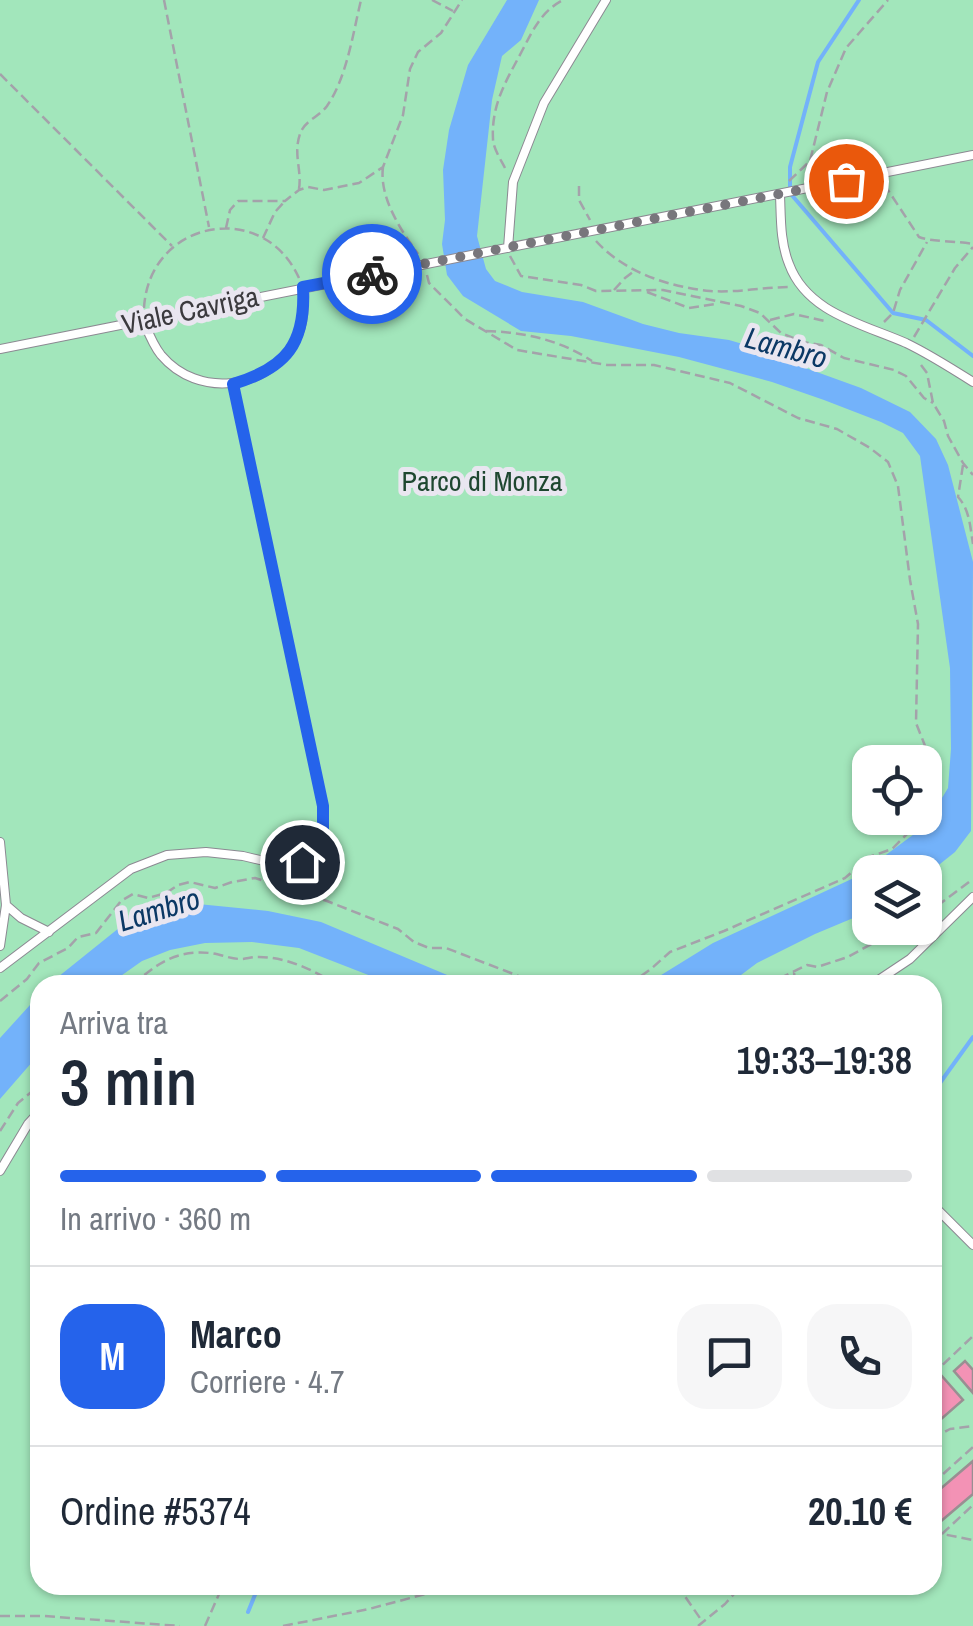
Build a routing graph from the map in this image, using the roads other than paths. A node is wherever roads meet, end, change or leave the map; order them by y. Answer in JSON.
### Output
{"nodes":[{"id":1,"x":606,"y":0,"type":"edge"},
{"id":2,"x":973,"y":154,"type":"edge"},
{"id":3,"x":780,"y":195,"type":"junction"},
{"id":4,"x":508,"y":248,"type":"junction"},
{"id":5,"x":303,"y":287,"type":"junction"},
{"id":6,"x":144,"y":320,"type":"junction"},
{"id":7,"x":0,"y":348,"type":"edge"},
{"id":8,"x":973,"y":382,"type":"edge"},
{"id":9,"x":233,"y":384,"type":"junction"},
{"id":10,"x":0,"y":842,"type":"edge"},
{"id":11,"x":973,"y":896,"type":"edge"},
{"id":12,"x":6,"y":905,"type":"junction"},
{"id":13,"x":49,"y":932,"type":"junction"},
{"id":14,"x":0,"y":946,"type":"edge"},
{"id":15,"x":0,"y":968,"type":"edge"},
{"id":16,"x":886,"y":975,"type":"edge"},
{"id":17,"x":30,"y":1122,"type":"edge"},
{"id":18,"x":0,"y":1171,"type":"edge"},
{"id":19,"x":942,"y":1214,"type":"edge"},
{"id":20,"x":973,"y":1245,"type":"edge"}],
"edges":[{"from":1,"to":4,"type":"lane"},
{"from":2,"to":3,"type":"lane"},
{"from":3,"to":4,"type":"lane"},
{"from":3,"to":8,"type":"lane"},
{"from":4,"to":5,"type":"lane","name":"Viale Cavriga"},
{"from":5,"to":6,"type":"lane","name":"Viale Cavriga"},
{"from":5,"to":9,"type":"lane"},
{"from":6,"to":7,"type":"lane","name":"Viale Cavriga"},
{"from":6,"to":9,"type":"lane"},
{"from":9,"to":13,"type":"lane"},
{"from":10,"to":12,"type":"lane"},
{"from":11,"to":16,"type":"lane"},
{"from":12,"to":13,"type":"lane"},
{"from":12,"to":14,"type":"lane"},
{"from":13,"to":15,"type":"lane"},
{"from":17,"to":18,"type":"lane"},
{"from":19,"to":20,"type":"lane"}]}
